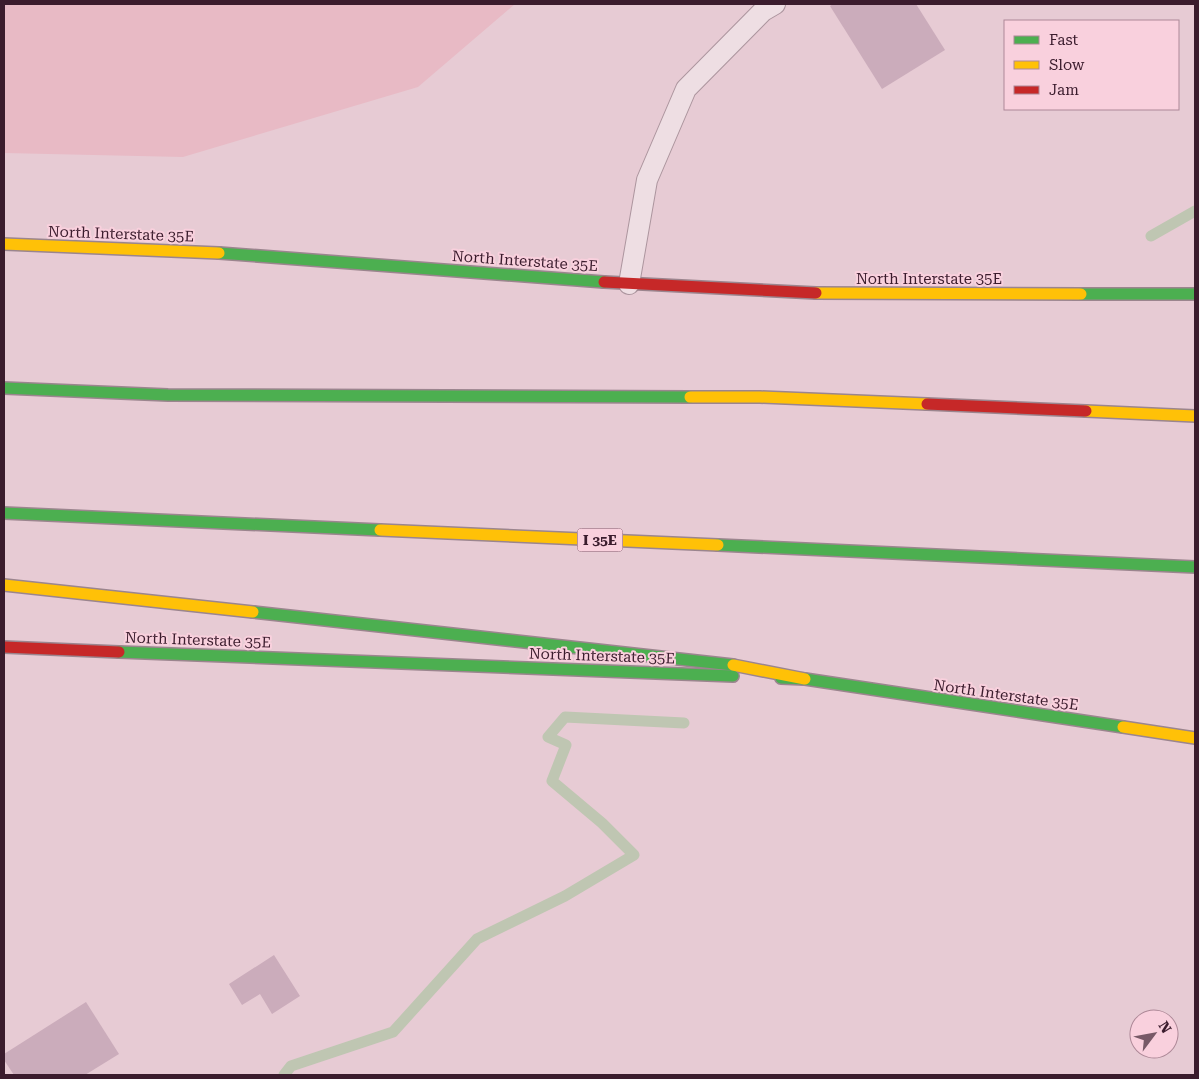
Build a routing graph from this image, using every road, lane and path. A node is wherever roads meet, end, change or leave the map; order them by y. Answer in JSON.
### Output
{"nodes":[{"id":1,"x":775,"y":4,"type":"edge"},
{"id":2,"x":4,"y":244,"type":"edge"},
{"id":3,"x":629,"y":284,"type":"junction"},
{"id":4,"x":1195,"y":294,"type":"edge"},
{"id":5,"x":4,"y":388,"type":"edge"},
{"id":6,"x":1195,"y":416,"type":"edge"},
{"id":7,"x":4,"y":513,"type":"edge"},
{"id":8,"x":1195,"y":567,"type":"edge"},
{"id":9,"x":4,"y":585,"type":"edge"},
{"id":10,"x":4,"y":647,"type":"edge"},
{"id":11,"x":805,"y":679,"type":"junction"},
{"id":12,"x":1195,"y":738,"type":"edge"}],
"edges":[{"from":1,"to":3,"type":"lane"},
{"from":2,"to":3,"type":"main road","name":"North Interstate 35E"},
{"from":3,"to":4,"type":"main road","name":"North Interstate 35E"},
{"from":5,"to":6,"type":"main road"},
{"from":7,"to":8,"type":"main road","number":"I 35E"},
{"from":9,"to":11,"type":"main road"},
{"from":10,"to":11,"type":"main road","name":"North Interstate 35E"},
{"from":11,"to":12,"type":"main road","name":"North Interstate 35E"}]}
